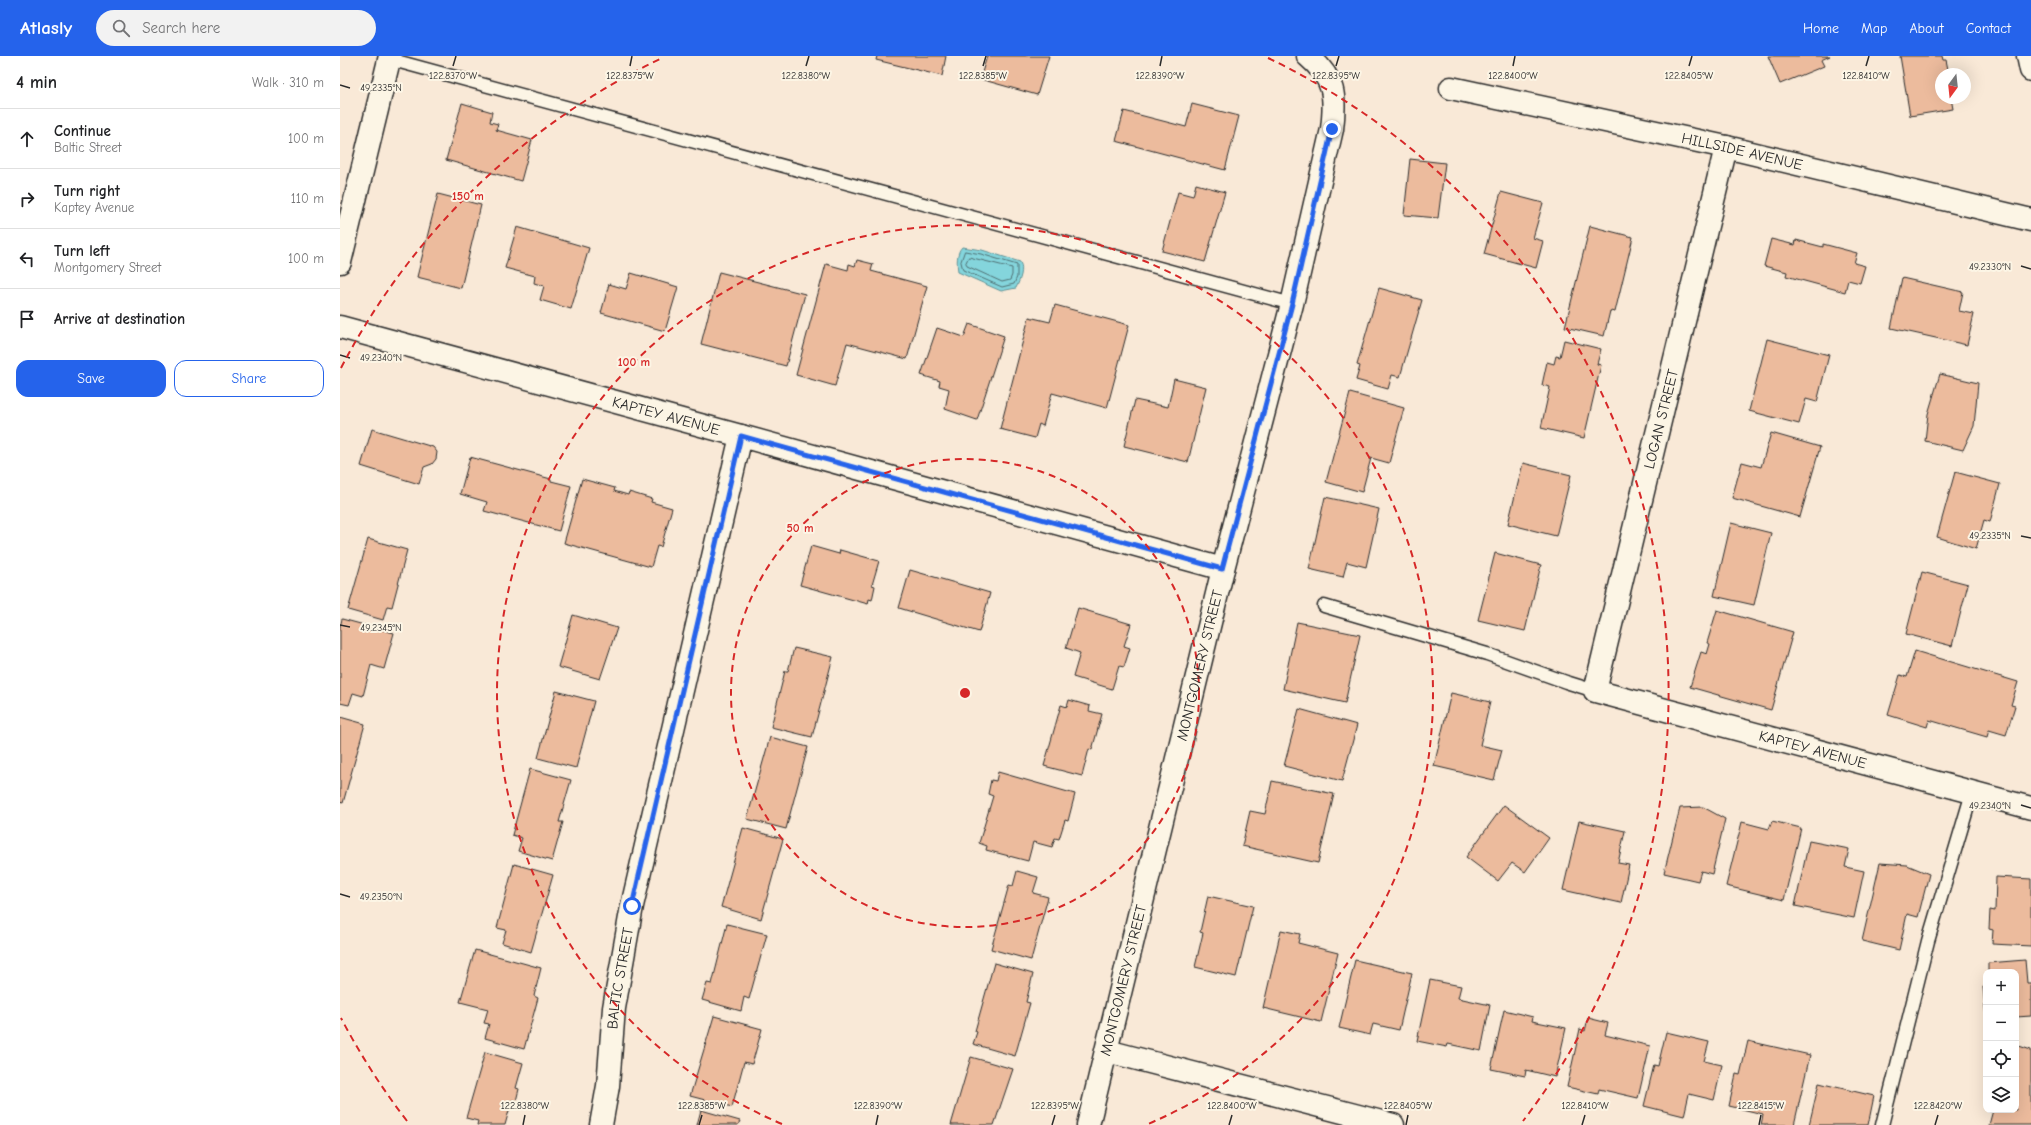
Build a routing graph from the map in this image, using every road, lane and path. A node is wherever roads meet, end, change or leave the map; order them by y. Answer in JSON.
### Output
{"nodes":[{"id":1,"x":2028,"y":56,"type":"edge"},
{"id":2,"x":389,"y":57,"type":"edge"},
{"id":3,"x":1315,"y":62,"type":"edge"},
{"id":4,"x":2031,"y":70,"type":"edge"},
{"id":5,"x":1451,"y":88,"type":"dead end"},
{"id":6,"x":1726,"y":147,"type":"junction"},
{"id":7,"x":2031,"y":220,"type":"edge"},
{"id":8,"x":340,"y":262,"type":"edge"},
{"id":9,"x":1292,"y":304,"type":"junction"},
{"id":10,"x":340,"y":327,"type":"edge"},
{"id":11,"x":741,"y":436,"type":"junction"},
{"id":12,"x":1222,"y":569,"type":"junction"},
{"id":13,"x":1324,"y":606,"type":"dead end"},
{"id":14,"x":1595,"y":691,"type":"junction"},
{"id":15,"x":1972,"y":793,"type":"junction"},
{"id":16,"x":2031,"y":808,"type":"edge"},
{"id":17,"x":1107,"y":1051,"type":"junction"},
{"id":18,"x":601,"y":1125,"type":"edge"},
{"id":19,"x":1088,"y":1125,"type":"edge"},
{"id":20,"x":1394,"y":1125,"type":"edge"},
{"id":21,"x":1882,"y":1125,"type":"edge"}],
"edges":[{"from":1,"to":4,"type":"street"},
{"from":2,"to":8,"type":"street"},
{"from":2,"to":9,"type":"lane"},
{"from":3,"to":9,"type":"street","name":"MONTGOMERY STREET"},
{"from":5,"to":6,"type":"street","name":"HILLSIDE AVENUE"},
{"from":6,"to":7,"type":"street","name":"HILLSIDE AVENUE"},
{"from":6,"to":14,"type":"street","name":"LOGAN STREET"},
{"from":9,"to":12,"type":"street","name":"MONTGOMERY STREET"},
{"from":10,"to":11,"type":"street","name":"KAPTEY AVENUE"},
{"from":11,"to":12,"type":"street","name":"KAPTEY AVENUE"},
{"from":11,"to":18,"type":"street","name":"BALTIC STREET"},
{"from":12,"to":17,"type":"street","name":"MONTGOMERY STREET"},
{"from":13,"to":14,"type":"lane"},
{"from":14,"to":15,"type":"street","name":"KAPTEY AVENUE"},
{"from":15,"to":16,"type":"street","name":"KAPTEY AVENUE"},
{"from":15,"to":21,"type":"lane"},
{"from":17,"to":19,"type":"street","name":"MONTGOMERY STREET"},
{"from":17,"to":20,"type":"street"}]}
